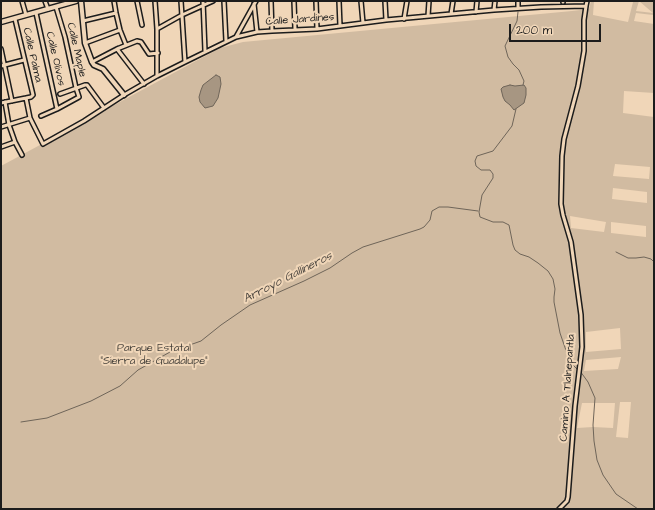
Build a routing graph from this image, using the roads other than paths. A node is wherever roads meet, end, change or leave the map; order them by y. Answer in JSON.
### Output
{"nodes":[{"id":1,"x":22,"y":1,"type":"edge"},
{"id":2,"x":45,"y":1,"type":"edge"},
{"id":3,"x":75,"y":1,"type":"edge"},
{"id":4,"x":81,"y":1,"type":"edge"},
{"id":5,"x":114,"y":1,"type":"edge"},
{"id":6,"x":137,"y":1,"type":"edge"},
{"id":7,"x":155,"y":1,"type":"edge"},
{"id":8,"x":181,"y":1,"type":"edge"},
{"id":9,"x":213,"y":1,"type":"edge"},
{"id":10,"x":224,"y":1,"type":"edge"},
{"id":11,"x":272,"y":1,"type":"edge"},
{"id":12,"x":294,"y":1,"type":"edge"},
{"id":13,"x":316,"y":1,"type":"edge"},
{"id":14,"x":339,"y":1,"type":"edge"},
{"id":15,"x":362,"y":1,"type":"edge"},
{"id":16,"x":385,"y":1,"type":"edge"},
{"id":17,"x":407,"y":1,"type":"edge"},
{"id":18,"x":429,"y":1,"type":"edge"},
{"id":19,"x":453,"y":1,"type":"edge"},
{"id":20,"x":477,"y":1,"type":"edge"},
{"id":21,"x":495,"y":1,"type":"edge"},
{"id":22,"x":518,"y":1,"type":"edge"},
{"id":23,"x":542,"y":1,"type":"edge"},
{"id":24,"x":587,"y":1,"type":"edge"},
{"id":25,"x":255,"y":2,"type":"edge"},
{"id":26,"x":203,"y":3,"type":"edge"},
{"id":27,"x":586,"y":6,"type":"junction"},
{"id":28,"x":56,"y":7,"type":"junction"},
{"id":29,"x":541,"y":7,"type":"junction"},
{"id":30,"x":518,"y":8,"type":"junction"},
{"id":31,"x":48,"y":9,"type":"junction"},
{"id":32,"x":494,"y":10,"type":"junction"},
{"id":33,"x":476,"y":12,"type":"junction"},
{"id":34,"x":36,"y":13,"type":"junction"},
{"id":35,"x":116,"y":13,"type":"junction"},
{"id":36,"x":451,"y":14,"type":"junction"},
{"id":37,"x":26,"y":15,"type":"junction"},
{"id":38,"x":182,"y":15,"type":"junction"},
{"id":39,"x":428,"y":16,"type":"junction"},
{"id":40,"x":14,"y":19,"type":"junction"},
{"id":41,"x":404,"y":19,"type":"junction"},
{"id":42,"x":386,"y":20,"type":"junction"},
{"id":43,"x":82,"y":21,"type":"junction"},
{"id":44,"x":1,"y":22,"type":"edge"},
{"id":45,"x":363,"y":23,"type":"junction"},
{"id":46,"x":142,"y":24,"type":"dead end"},
{"id":47,"x":340,"y":26,"type":"junction"},
{"id":48,"x":317,"y":28,"type":"junction"},
{"id":49,"x":157,"y":29,"type":"junction"},
{"id":50,"x":120,"y":30,"type":"junction"},
{"id":51,"x":294,"y":30,"type":"junction"},
{"id":52,"x":272,"y":31,"type":"junction"},
{"id":53,"x":257,"y":32,"type":"junction"},
{"id":54,"x":236,"y":37,"type":"junction"},
{"id":55,"x":226,"y":41,"type":"junction"},
{"id":56,"x":85,"y":43,"type":"junction"},
{"id":57,"x":126,"y":45,"type":"junction"},
{"id":58,"x":1,"y":49,"type":"edge"},
{"id":59,"x":117,"y":49,"type":"junction"},
{"id":60,"x":205,"y":52,"type":"junction"},
{"id":61,"x":158,"y":53,"type":"junction"},
{"id":62,"x":24,"y":60,"type":"junction"},
{"id":63,"x":92,"y":62,"type":"junction"},
{"id":64,"x":185,"y":62,"type":"junction"},
{"id":65,"x":3,"y":65,"type":"edge"},
{"id":66,"x":157,"y":76,"type":"junction"},
{"id":67,"x":144,"y":84,"type":"junction"},
{"id":68,"x":76,"y":88,"type":"junction"},
{"id":69,"x":60,"y":94,"type":"dead end"},
{"id":70,"x":124,"y":95,"type":"junction"},
{"id":71,"x":26,"y":98,"type":"junction"},
{"id":72,"x":12,"y":101,"type":"junction"},
{"id":73,"x":3,"y":102,"type":"edge"},
{"id":74,"x":104,"y":108,"type":"junction"},
{"id":75,"x":57,"y":109,"type":"junction"},
{"id":76,"x":41,"y":116,"type":"dead end"},
{"id":77,"x":30,"y":118,"type":"junction"},
{"id":78,"x":9,"y":125,"type":"junction"},
{"id":79,"x":1,"y":127,"type":"edge"},
{"id":80,"x":15,"y":142,"type":"junction"},
{"id":81,"x":42,"y":144,"type":"joint"},
{"id":82,"x":1,"y":147,"type":"edge"},
{"id":83,"x":22,"y":155,"type":"dead end"},
{"id":84,"x":559,"y":509,"type":"edge"}],
"edges":[{"from":1,"to":37,"type":"street","name":"Calle Palma"},
{"from":2,"to":31,"type":"street"},
{"from":3,"to":28,"type":"street"},
{"from":4,"to":43,"type":"street"},
{"from":5,"to":35,"type":"street"},
{"from":6,"to":46,"type":"street"},
{"from":7,"to":49,"type":"street"},
{"from":8,"to":38,"type":"street"},
{"from":9,"to":26,"type":"street"},
{"from":10,"to":55,"type":"street"},
{"from":11,"to":52,"type":"street"},
{"from":12,"to":51,"type":"street"},
{"from":13,"to":48,"type":"street"},
{"from":14,"to":47,"type":"street"},
{"from":15,"to":45,"type":"street"},
{"from":16,"to":42,"type":"street"},
{"from":17,"to":41,"type":"street"},
{"from":18,"to":39,"type":"street"},
{"from":19,"to":36,"type":"street"},
{"from":20,"to":33,"type":"street"},
{"from":21,"to":32,"type":"street"},
{"from":22,"to":30,"type":"street"},
{"from":23,"to":29,"type":"street"},
{"from":24,"to":27,"type":"street","name":"Camino A Tlalnepantla"},
{"from":25,"to":53,"type":"street"},
{"from":25,"to":54,"type":"street"},
{"from":26,"to":38,"type":"street"},
{"from":26,"to":60,"type":"street"},
{"from":27,"to":29,"type":"street","name":"Calle Jardines"},
{"from":27,"to":84,"type":"street","name":"Camino A Tlalnepantla"},
{"from":28,"to":31,"type":"street"},
{"from":28,"to":68,"type":"street","name":"Calle Maple"},
{"from":29,"to":30,"type":"street","name":"Calle Jardines"},
{"from":30,"to":32,"type":"street","name":"Calle Jardines"},
{"from":31,"to":34,"type":"street"},
{"from":32,"to":33,"type":"street","name":"Calle Jardines"},
{"from":33,"to":36,"type":"street","name":"Calle Jardines"},
{"from":34,"to":37,"type":"street"},
{"from":34,"to":75,"type":"street","name":"Calle Olivos"},
{"from":35,"to":43,"type":"street"},
{"from":35,"to":50,"type":"street"},
{"from":36,"to":39,"type":"street","name":"Calle Jardines"},
{"from":37,"to":40,"type":"street"},
{"from":38,"to":49,"type":"street"},
{"from":38,"to":64,"type":"street"},
{"from":39,"to":41,"type":"street","name":"Calle Jardines"},
{"from":40,"to":44,"type":"street"},
{"from":40,"to":62,"type":"street","name":"Calle Palma"},
{"from":41,"to":42,"type":"street","name":"Calle Jardines"},
{"from":42,"to":45,"type":"street","name":"Calle Jardines"},
{"from":43,"to":56,"type":"street"},
{"from":45,"to":47,"type":"street","name":"Calle Jardines"},
{"from":47,"to":48,"type":"street","name":"Calle Jardines"},
{"from":48,"to":51,"type":"street","name":"Calle Jardines"},
{"from":49,"to":61,"type":"street"},
{"from":50,"to":56,"type":"street"},
{"from":50,"to":57,"type":"street"},
{"from":51,"to":52,"type":"street","name":"Calle Jardines"},
{"from":52,"to":53,"type":"street","name":"Calle Jardines"},
{"from":53,"to":54,"type":"street","name":"Calle Jardines"},
{"from":54,"to":55,"type":"street","name":"Calle Jardines"},
{"from":55,"to":60,"type":"street","name":"Calle Jardines"},
{"from":56,"to":63,"type":"street"},
{"from":57,"to":59,"type":"street"},
{"from":57,"to":61,"type":"street"},
{"from":58,"to":65,"type":"street"},
{"from":59,"to":63,"type":"street"},
{"from":59,"to":67,"type":"street"},
{"from":60,"to":64,"type":"street","name":"Calle Jardines"},
{"from":61,"to":66,"type":"street"},
{"from":62,"to":65,"type":"street"},
{"from":62,"to":71,"type":"street","name":"Calle Palma"},
{"from":63,"to":70,"type":"street"},
{"from":64,"to":66,"type":"street","name":"Calle Jardines"},
{"from":65,"to":72,"type":"street"},
{"from":66,"to":67,"type":"street","name":"Calle Jardines"},
{"from":67,"to":70,"type":"street","name":"Calle Jardines"},
{"from":68,"to":69,"type":"street"},
{"from":68,"to":74,"type":"street"},
{"from":68,"to":75,"type":"street","name":"Calle Maple"},
{"from":70,"to":74,"type":"street","name":"Calle Jardines"},
{"from":71,"to":72,"type":"street"},
{"from":71,"to":77,"type":"street","name":"Calle Palma"},
{"from":72,"to":73,"type":"street"},
{"from":73,"to":78,"type":"street"},
{"from":74,"to":81,"type":"street","name":"Calle Jardines"},
{"from":75,"to":76,"type":"street"},
{"from":77,"to":78,"type":"street"},
{"from":77,"to":81,"type":"street","name":"Calle Palma"},
{"from":78,"to":79,"type":"street"},
{"from":78,"to":80,"type":"street"},
{"from":80,"to":82,"type":"street"},
{"from":80,"to":83,"type":"street"}]}
